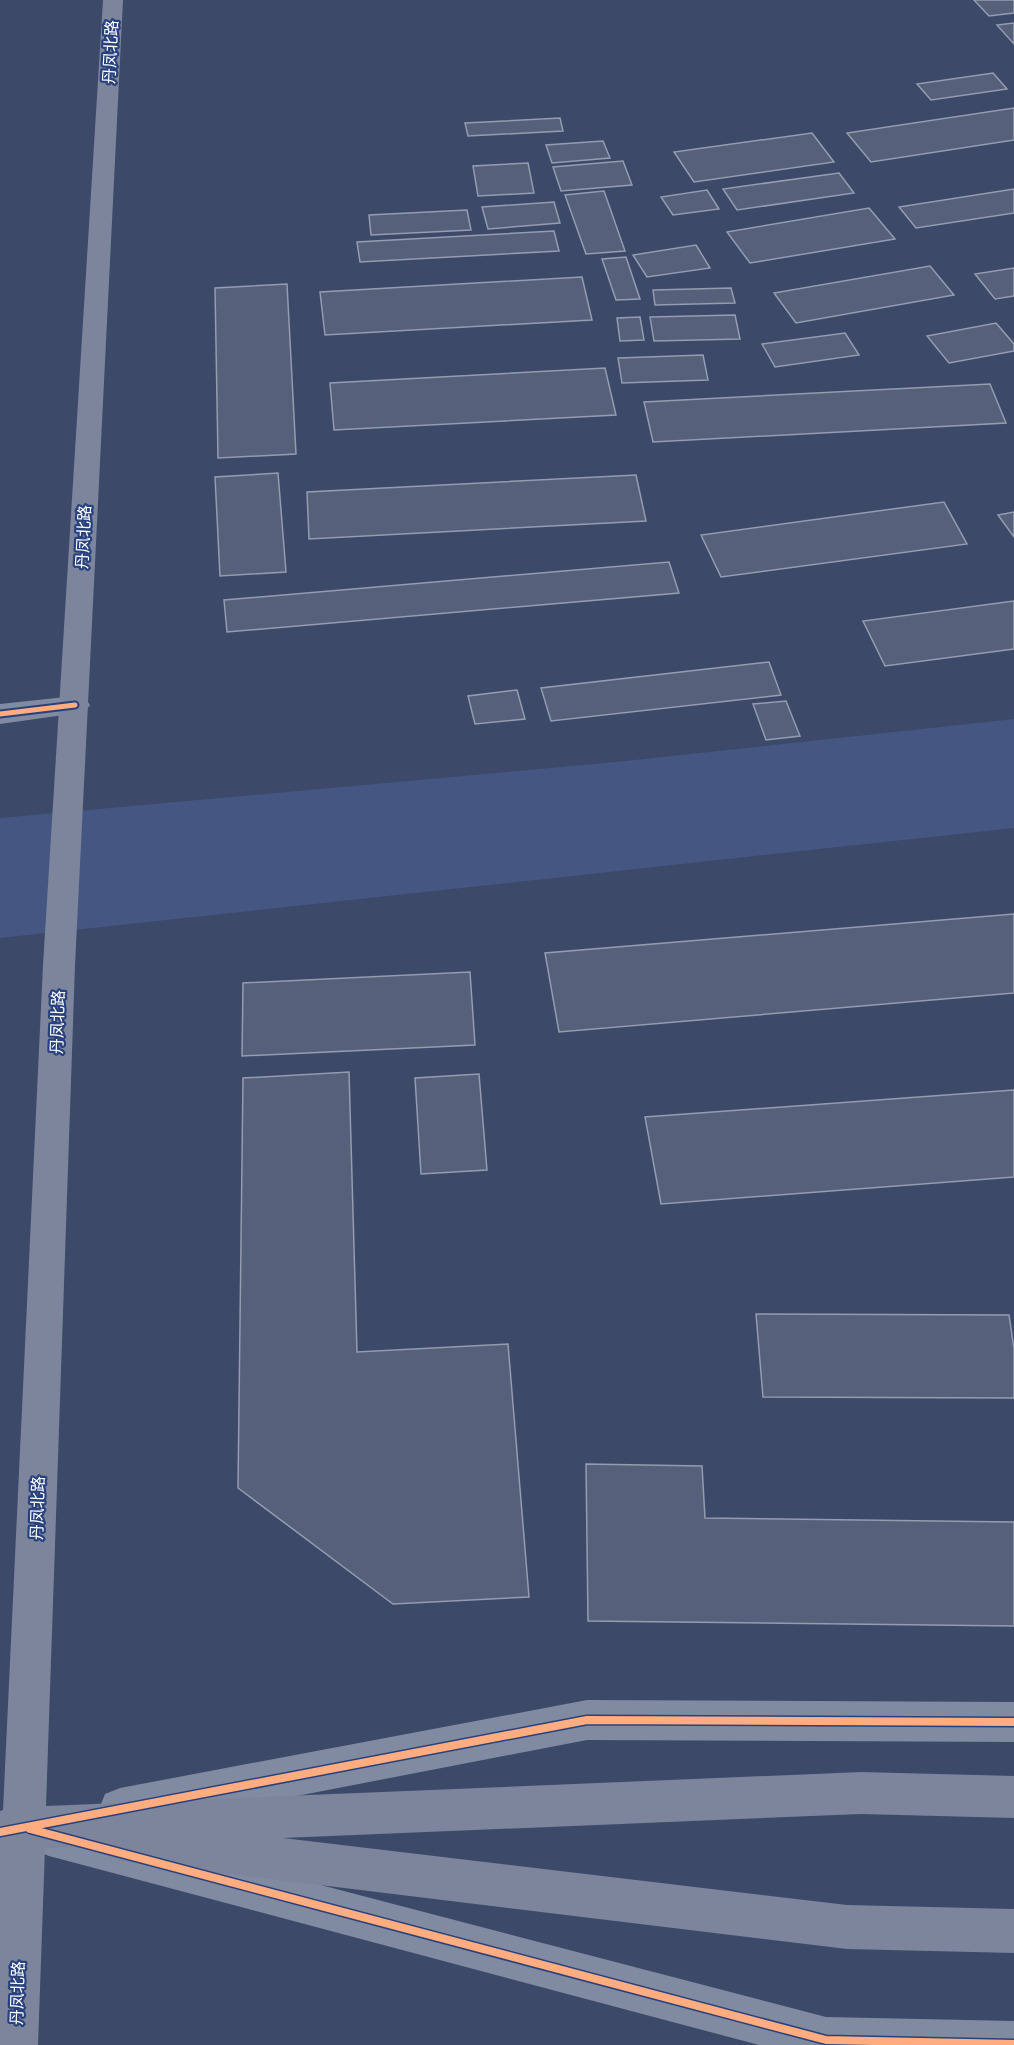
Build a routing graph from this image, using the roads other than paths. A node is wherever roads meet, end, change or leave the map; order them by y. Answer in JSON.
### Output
{"nodes":[{"id":1,"x":113,"y":0,"type":"edge"},
{"id":2,"x":75,"y":705,"type":"junction"},
{"id":3,"x":0,"y":714,"type":"edge"},
{"id":4,"x":1014,"y":1722,"type":"edge"},
{"id":5,"x":1014,"y":1797,"type":"edge"},
{"id":6,"x":12,"y":1830,"type":"edge"},
{"id":7,"x":1014,"y":1930,"type":"edge"},
{"id":8,"x":1014,"y":2044,"type":"edge"},
{"id":9,"x":15,"y":2045,"type":"edge"}],
"edges":[{"from":1,"to":2,"type":"main road","name":"丹凤北路"},
{"from":2,"to":3,"type":"street"},
{"from":2,"to":6,"type":"main road","name":"丹凤北路"},
{"from":4,"to":6,"type":"street"},
{"from":5,"to":6,"type":"main road"},
{"from":6,"to":7,"type":"main road"},
{"from":6,"to":8,"type":"street"},
{"from":6,"to":9,"type":"main road","name":"丹凤北路"}]}
